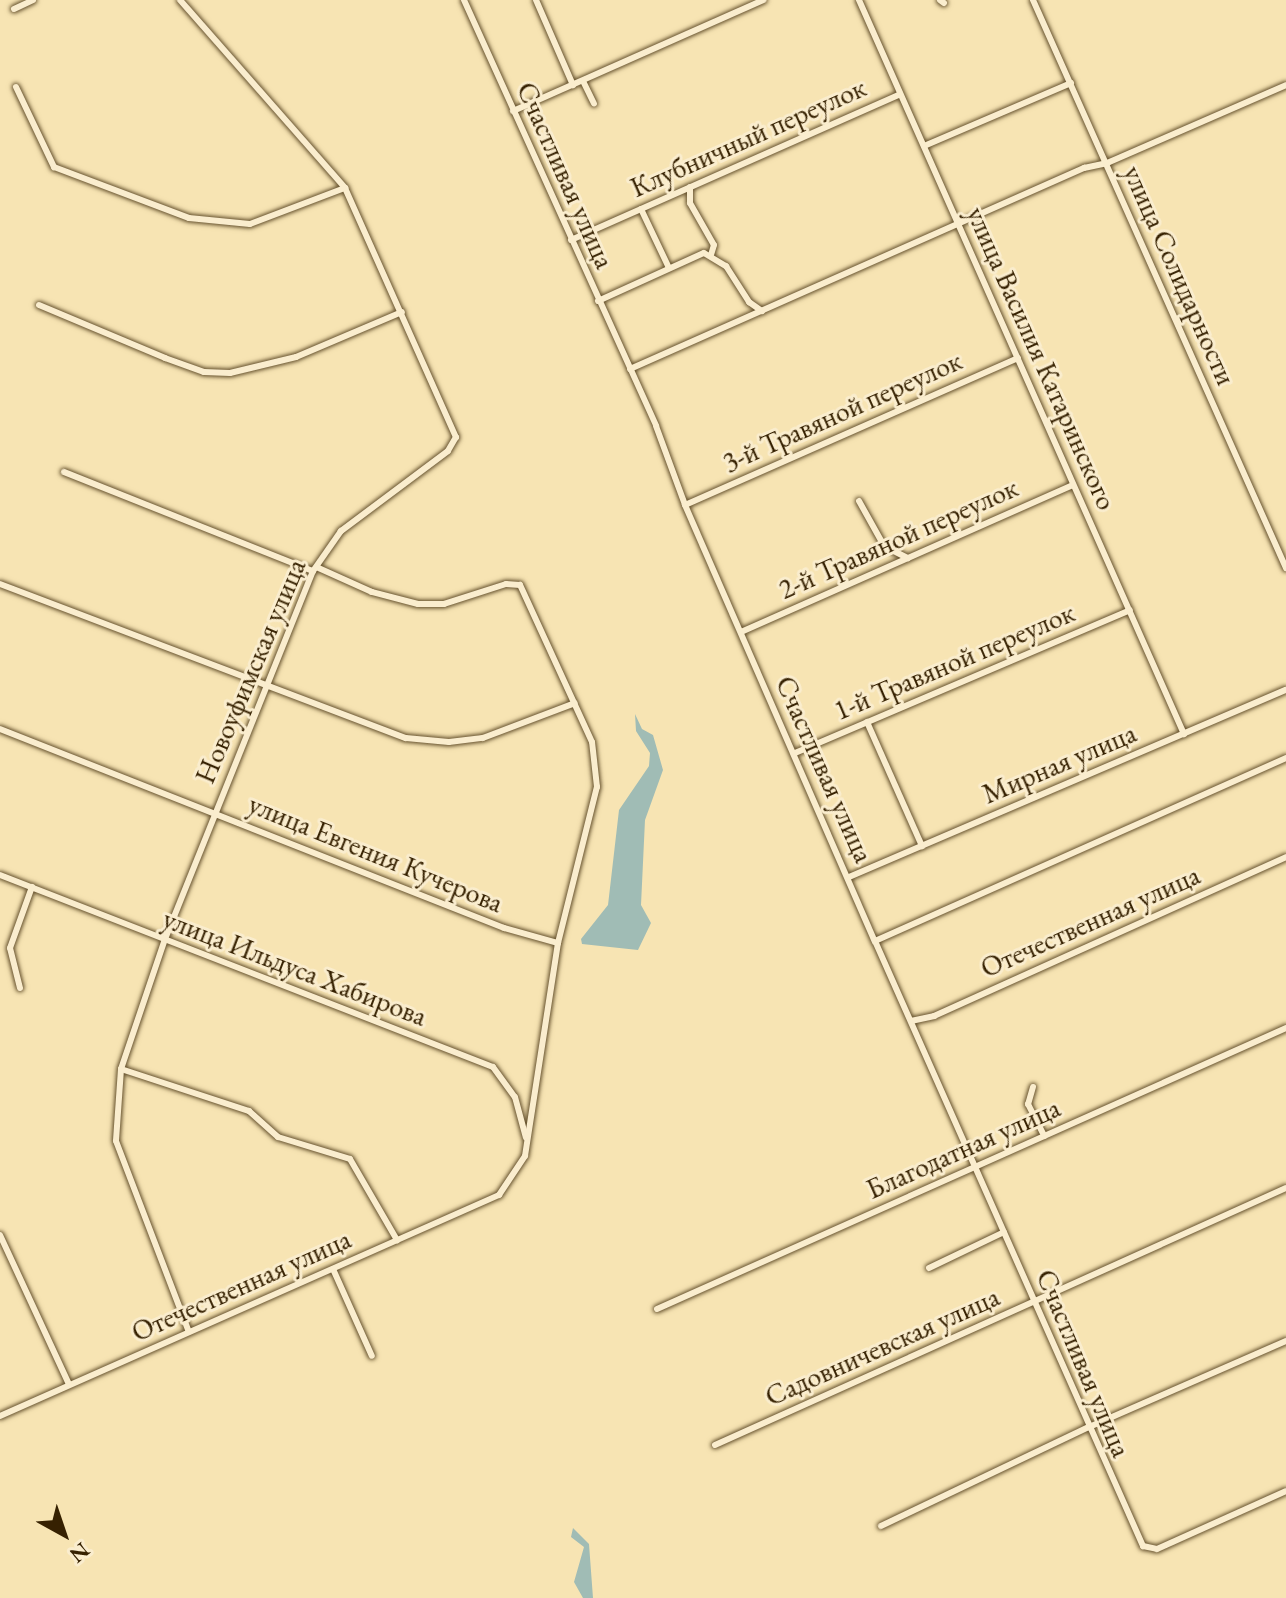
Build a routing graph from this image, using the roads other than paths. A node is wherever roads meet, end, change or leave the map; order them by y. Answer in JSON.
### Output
{"nodes":[{"id":1,"x":33,"y":0,"type":"edge"},
{"id":2,"x":180,"y":0,"type":"edge"},
{"id":3,"x":464,"y":0,"type":"edge"},
{"id":4,"x":536,"y":0,"type":"edge"},
{"id":5,"x":764,"y":0,"type":"edge"},
{"id":6,"x":859,"y":0,"type":"edge"},
{"id":7,"x":1033,"y":0,"type":"edge"},
{"id":8,"x":14,"y":9,"type":"dead end"},
{"id":9,"x":583,"y":81,"type":"junction"},
{"id":10,"x":1071,"y":83,"type":"junction"},
{"id":11,"x":573,"y":85,"type":"junction"},
{"id":12,"x":1286,"y":85,"type":"edge"},
{"id":13,"x":16,"y":87,"type":"dead end"},
{"id":14,"x":900,"y":94,"type":"junction"},
{"id":15,"x":594,"y":104,"type":"dead end"},
{"id":16,"x":513,"y":111,"type":"junction"},
{"id":17,"x":924,"y":146,"type":"junction"},
{"id":18,"x":1107,"y":163,"type":"junction"},
{"id":19,"x":690,"y":187,"type":"junction"},
{"id":20,"x":345,"y":188,"type":"junction"},
{"id":21,"x":641,"y":209,"type":"junction"},
{"id":22,"x":960,"y":224,"type":"junction"},
{"id":23,"x":571,"y":240,"type":"junction"},
{"id":24,"x":711,"y":255,"type":"junction"},
{"id":25,"x":669,"y":268,"type":"junction"},
{"id":26,"x":598,"y":301,"type":"junction"},
{"id":27,"x":39,"y":305,"type":"dead end"},
{"id":28,"x":762,"y":311,"type":"junction"},
{"id":29,"x":402,"y":312,"type":"junction"},
{"id":30,"x":1018,"y":358,"type":"junction"},
{"id":31,"x":630,"y":369,"type":"junction"},
{"id":32,"x":64,"y":472,"type":"dead end"},
{"id":33,"x":1073,"y":485,"type":"junction"},
{"id":34,"x":859,"y":501,"type":"dead end"},
{"id":35,"x":685,"y":505,"type":"junction"},
{"id":36,"x":908,"y":558,"type":"junction"},
{"id":37,"x":1286,"y":568,"type":"edge"},
{"id":38,"x":314,"y":569,"type":"junction"},
{"id":39,"x":0,"y":584,"type":"edge"},
{"id":40,"x":1130,"y":610,"type":"junction"},
{"id":41,"x":741,"y":632,"type":"junction"},
{"id":42,"x":265,"y":687,"type":"junction"},
{"id":43,"x":1286,"y":690,"type":"edge"},
{"id":44,"x":575,"y":703,"type":"junction"},
{"id":45,"x":867,"y":722,"type":"junction"},
{"id":46,"x":0,"y":729,"type":"edge"},
{"id":47,"x":1184,"y":734,"type":"junction"},
{"id":48,"x":795,"y":753,"type":"junction"},
{"id":49,"x":1286,"y":758,"type":"edge"},
{"id":50,"x":214,"y":813,"type":"junction"},
{"id":51,"x":922,"y":846,"type":"junction"},
{"id":52,"x":1286,"y":857,"type":"edge"},
{"id":53,"x":0,"y":875,"type":"edge"},
{"id":54,"x":849,"y":877,"type":"junction"},
{"id":55,"x":32,"y":887,"type":"junction"},
{"id":56,"x":165,"y":939,"type":"junction"},
{"id":57,"x":875,"y":941,"type":"junction"},
{"id":58,"x":558,"y":943,"type":"junction"},
{"id":59,"x":20,"y":988,"type":"dead end"},
{"id":60,"x":911,"y":1021,"type":"junction"},
{"id":61,"x":1286,"y":1028,"type":"edge"},
{"id":62,"x":121,"y":1069,"type":"junction"},
{"id":63,"x":1033,"y":1087,"type":"dead end"},
{"id":64,"x":1044,"y":1136,"type":"junction"},
{"id":65,"x":528,"y":1145,"type":"junction"},
{"id":66,"x":977,"y":1166,"type":"junction"},
{"id":67,"x":1286,"y":1188,"type":"edge"},
{"id":68,"x":1004,"y":1232,"type":"junction"},
{"id":69,"x":0,"y":1235,"type":"edge"},
{"id":70,"x":397,"y":1240,"type":"junction"},
{"id":71,"x":929,"y":1268,"type":"dead end"},
{"id":72,"x":333,"y":1269,"type":"junction"},
{"id":73,"x":1033,"y":1301,"type":"junction"},
{"id":74,"x":657,"y":1309,"type":"dead end"},
{"id":75,"x":189,"y":1332,"type":"junction"},
{"id":76,"x":1286,"y":1341,"type":"edge"},
{"id":77,"x":372,"y":1356,"type":"dead end"},
{"id":78,"x":69,"y":1384,"type":"junction"},
{"id":79,"x":0,"y":1416,"type":"edge"},
{"id":80,"x":1089,"y":1427,"type":"junction"},
{"id":81,"x":715,"y":1445,"type":"dead end"},
{"id":82,"x":1286,"y":1491,"type":"edge"},
{"id":83,"x":881,"y":1526,"type":"dead end"}],
"edges":[{"from":1,"to":8,"type":"street"},
{"from":2,"to":20,"type":"street","name":"Новоуфимская улица"},
{"from":3,"to":16,"type":"street","name":"Счастливая улица"},
{"from":4,"to":11,"type":"street"},
{"from":5,"to":9,"type":"street"},
{"from":6,"to":14,"type":"street","name":"улица Василия Катаринского"},
{"from":7,"to":10,"type":"street","name":"улица Солидарности"},
{"from":9,"to":11,"type":"street"},
{"from":9,"to":15,"type":"street"},
{"from":10,"to":17,"type":"street"},
{"from":10,"to":18,"type":"street","name":"улица Солидарности"},
{"from":11,"to":16,"type":"street"},
{"from":12,"to":18,"type":"street"},
{"from":13,"to":20,"type":"street"},
{"from":14,"to":17,"type":"street","name":"улица Василия Катаринского"},
{"from":14,"to":19,"type":"street","name":"Клубничный переулок"},
{"from":16,"to":23,"type":"street","name":"Счастливая улица"},
{"from":17,"to":22,"type":"street","name":"улица Василия Катаринского"},
{"from":18,"to":22,"type":"street"},
{"from":18,"to":37,"type":"street","name":"улица Солидарности"},
{"from":19,"to":21,"type":"street","name":"Клубничный переулок"},
{"from":19,"to":24,"type":"street"},
{"from":20,"to":29,"type":"street","name":"Новоуфимская улица"},
{"from":21,"to":23,"type":"street","name":"Клубничный переулок"},
{"from":21,"to":25,"type":"street"},
{"from":22,"to":28,"type":"street"},
{"from":22,"to":30,"type":"street","name":"улица Василия Катаринского"},
{"from":23,"to":26,"type":"street","name":"Счастливая улица"},
{"from":24,"to":25,"type":"street"},
{"from":24,"to":28,"type":"street"},
{"from":25,"to":26,"type":"street"},
{"from":26,"to":31,"type":"street","name":"Счастливая улица"},
{"from":27,"to":29,"type":"street"},
{"from":28,"to":31,"type":"street"},
{"from":29,"to":38,"type":"street","name":"Новоуфимская улица"},
{"from":30,"to":33,"type":"street","name":"улица Василия Катаринского"},
{"from":30,"to":35,"type":"street","name":"3-й Травяной переулок"},
{"from":31,"to":35,"type":"street","name":"Счастливая улица"},
{"from":32,"to":38,"type":"street"},
{"from":33,"to":36,"type":"street","name":"2-й Травяной переулок"},
{"from":33,"to":40,"type":"street","name":"улица Василия Катаринского"},
{"from":34,"to":36,"type":"street"},
{"from":35,"to":41,"type":"street","name":"Счастливая улица"},
{"from":36,"to":41,"type":"street","name":"2-й Травяной переулок"},
{"from":38,"to":42,"type":"street","name":"Новоуфимская улица"},
{"from":38,"to":44,"type":"street"},
{"from":39,"to":42,"type":"street"},
{"from":40,"to":45,"type":"street","name":"1-й Травяной переулок"},
{"from":40,"to":47,"type":"street","name":"улица Василия Катаринского"},
{"from":41,"to":48,"type":"street","name":"Счастливая улица"},
{"from":42,"to":44,"type":"street"},
{"from":42,"to":50,"type":"street","name":"Новоуфимская улица"},
{"from":43,"to":47,"type":"street","name":"Мирная улица"},
{"from":44,"to":58,"type":"street"},
{"from":45,"to":48,"type":"street","name":"1-й Травяной переулок"},
{"from":45,"to":51,"type":"street"},
{"from":46,"to":50,"type":"street","name":"улица Евгения Кучерова"},
{"from":47,"to":51,"type":"street","name":"Мирная улица"},
{"from":48,"to":54,"type":"street","name":"Счастливая улица"},
{"from":49,"to":57,"type":"street"},
{"from":50,"to":56,"type":"street","name":"Новоуфимская улица"},
{"from":50,"to":58,"type":"street","name":"улица Евгения Кучерова"},
{"from":51,"to":54,"type":"street","name":"Мирная улица"},
{"from":52,"to":60,"type":"street","name":"Отечественная улица"},
{"from":53,"to":55,"type":"street","name":"улица Ильдуса Хабирова"},
{"from":54,"to":57,"type":"street","name":"Счастливая улица"},
{"from":55,"to":56,"type":"street","name":"улица Ильдуса Хабирова"},
{"from":55,"to":59,"type":"street"},
{"from":56,"to":62,"type":"street","name":"Новоуфимская улица"},
{"from":56,"to":65,"type":"street","name":"улица Ильдуса Хабирова"},
{"from":57,"to":60,"type":"street","name":"Счастливая улица"},
{"from":58,"to":65,"type":"street"},
{"from":60,"to":66,"type":"street","name":"Счастливая улица"},
{"from":61,"to":64,"type":"street","name":"Благодатная улица"},
{"from":62,"to":70,"type":"street"},
{"from":62,"to":75,"type":"street","name":"Новоуфимская улица"},
{"from":63,"to":64,"type":"street"},
{"from":64,"to":66,"type":"street","name":"Благодатная улица"},
{"from":65,"to":70,"type":"street","name":"Отечественная улица"},
{"from":66,"to":68,"type":"street","name":"Счастливая улица"},
{"from":66,"to":74,"type":"street","name":"Благодатная улица"},
{"from":67,"to":73,"type":"street","name":"Садовничевская улица"},
{"from":68,"to":71,"type":"street"},
{"from":68,"to":73,"type":"street","name":"Счастливая улица"},
{"from":69,"to":78,"type":"street"},
{"from":70,"to":72,"type":"street","name":"Отечественная улица"},
{"from":72,"to":75,"type":"street","name":"Отечественная улица"},
{"from":72,"to":77,"type":"street"},
{"from":73,"to":80,"type":"street","name":"Счастливая улица"},
{"from":73,"to":81,"type":"street","name":"Садовничевская улица"},
{"from":75,"to":78,"type":"street","name":"Отечественная улица"},
{"from":76,"to":80,"type":"street"},
{"from":78,"to":79,"type":"street","name":"Отечественная улица"},
{"from":80,"to":82,"type":"street","name":"Счастливая улица"},
{"from":80,"to":83,"type":"street"}]}
